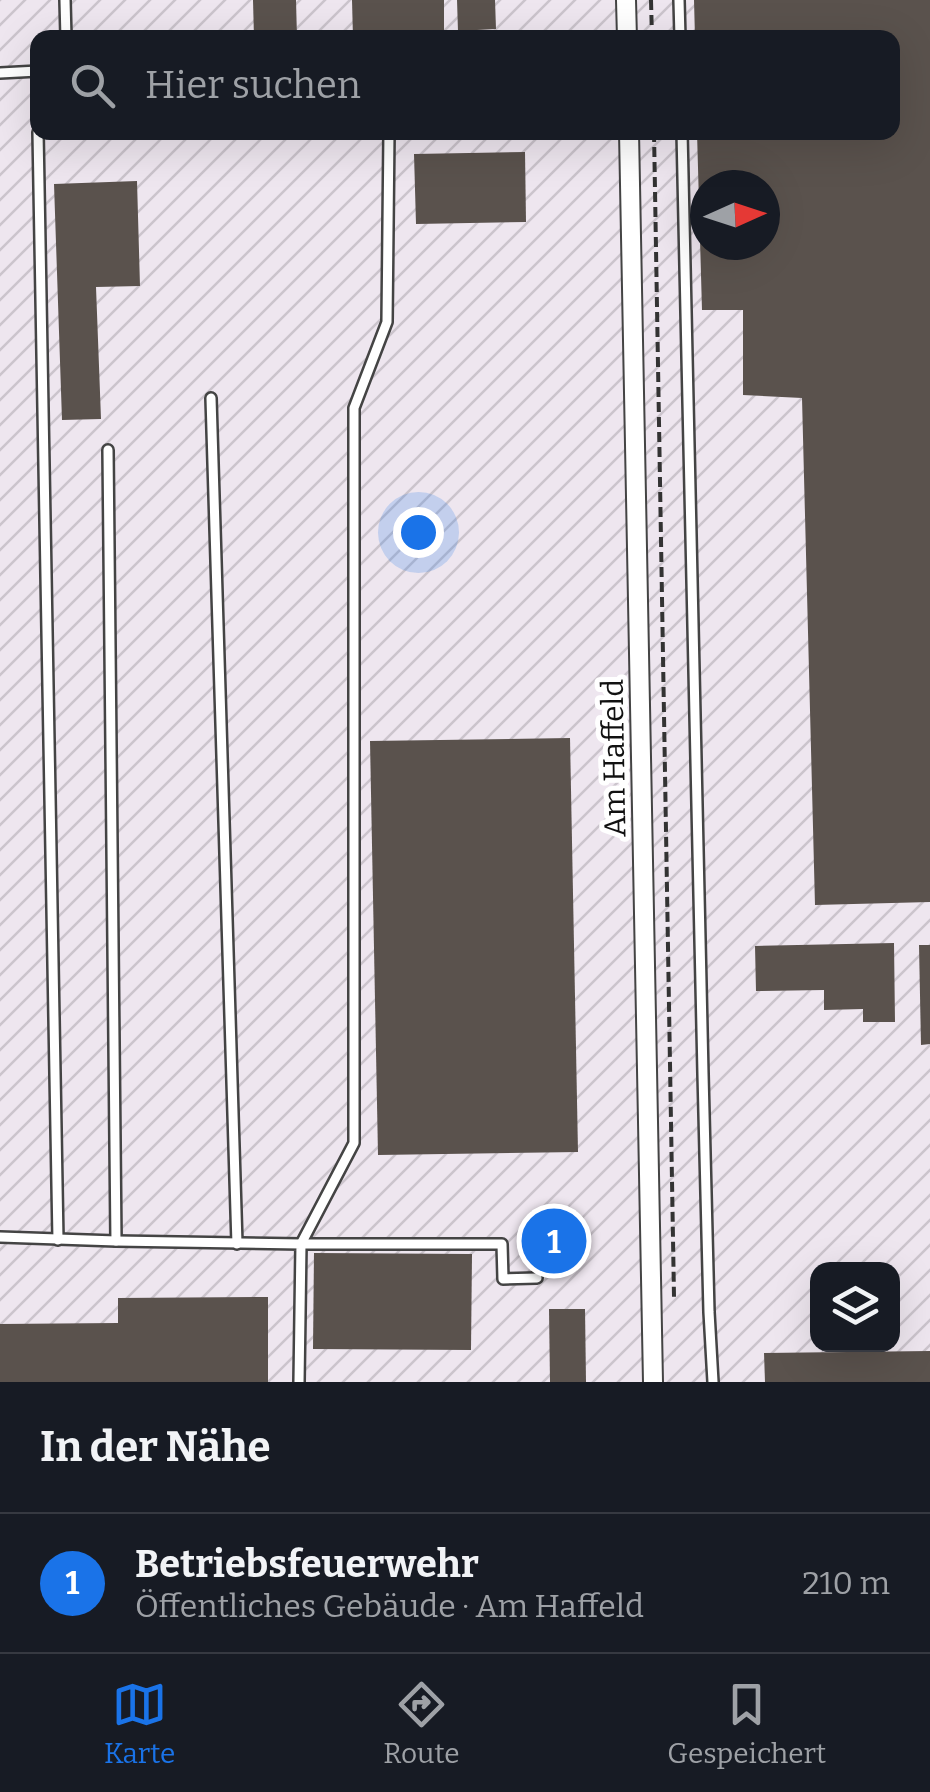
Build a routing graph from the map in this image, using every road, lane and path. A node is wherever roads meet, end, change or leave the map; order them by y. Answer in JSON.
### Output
{"nodes":[{"id":1,"x":65,"y":0,"type":"edge"},
{"id":2,"x":626,"y":0,"type":"edge"},
{"id":3,"x":651,"y":0,"type":"edge"},
{"id":4,"x":678,"y":0,"type":"edge"},
{"id":5,"x":66,"y":30,"type":"edge"},
{"id":6,"x":627,"y":30,"type":"edge"},
{"id":7,"x":652,"y":30,"type":"edge"},
{"id":8,"x":680,"y":30,"type":"edge"},
{"id":9,"x":30,"y":71,"type":"edge"},
{"id":10,"x":0,"y":73,"type":"edge"},
{"id":11,"x":38,"y":140,"type":"edge"},
{"id":12,"x":390,"y":140,"type":"edge"},
{"id":13,"x":629,"y":140,"type":"edge"},
{"id":14,"x":654,"y":140,"type":"edge"},
{"id":15,"x":682,"y":140,"type":"edge"},
{"id":16,"x":211,"y":398,"type":"dead end"},
{"id":17,"x":108,"y":450,"type":"dead end"},
{"id":18,"x":0,"y":1237,"type":"edge"},
{"id":19,"x":58,"y":1240,"type":"junction"},
{"id":20,"x":116,"y":1242,"type":"junction"},
{"id":21,"x":236,"y":1244,"type":"junction"},
{"id":22,"x":300,"y":1244,"type":"junction"},
{"id":23,"x":537,"y":1278,"type":"dead end"},
{"id":24,"x":674,"y":1303,"type":"dead end"},
{"id":25,"x":299,"y":1382,"type":"edge"},
{"id":26,"x":653,"y":1382,"type":"edge"},
{"id":27,"x":713,"y":1382,"type":"edge"}],
"edges":[{"from":1,"to":5,"type":"lane"},
{"from":2,"to":6,"type":"street"},
{"from":3,"to":7,"type":"path"},
{"from":4,"to":8,"type":"lane"},
{"from":9,"to":10,"type":"lane"},
{"from":11,"to":19,"type":"lane"},
{"from":12,"to":22,"type":"lane"},
{"from":13,"to":26,"type":"street","name":"Am Haffeld"},
{"from":14,"to":24,"type":"path"},
{"from":15,"to":27,"type":"lane"},
{"from":16,"to":21,"type":"lane"},
{"from":17,"to":20,"type":"lane"},
{"from":18,"to":19,"type":"lane"},
{"from":19,"to":20,"type":"lane"},
{"from":20,"to":21,"type":"lane"},
{"from":21,"to":22,"type":"lane"},
{"from":22,"to":23,"type":"lane"},
{"from":22,"to":25,"type":"lane"}]}
